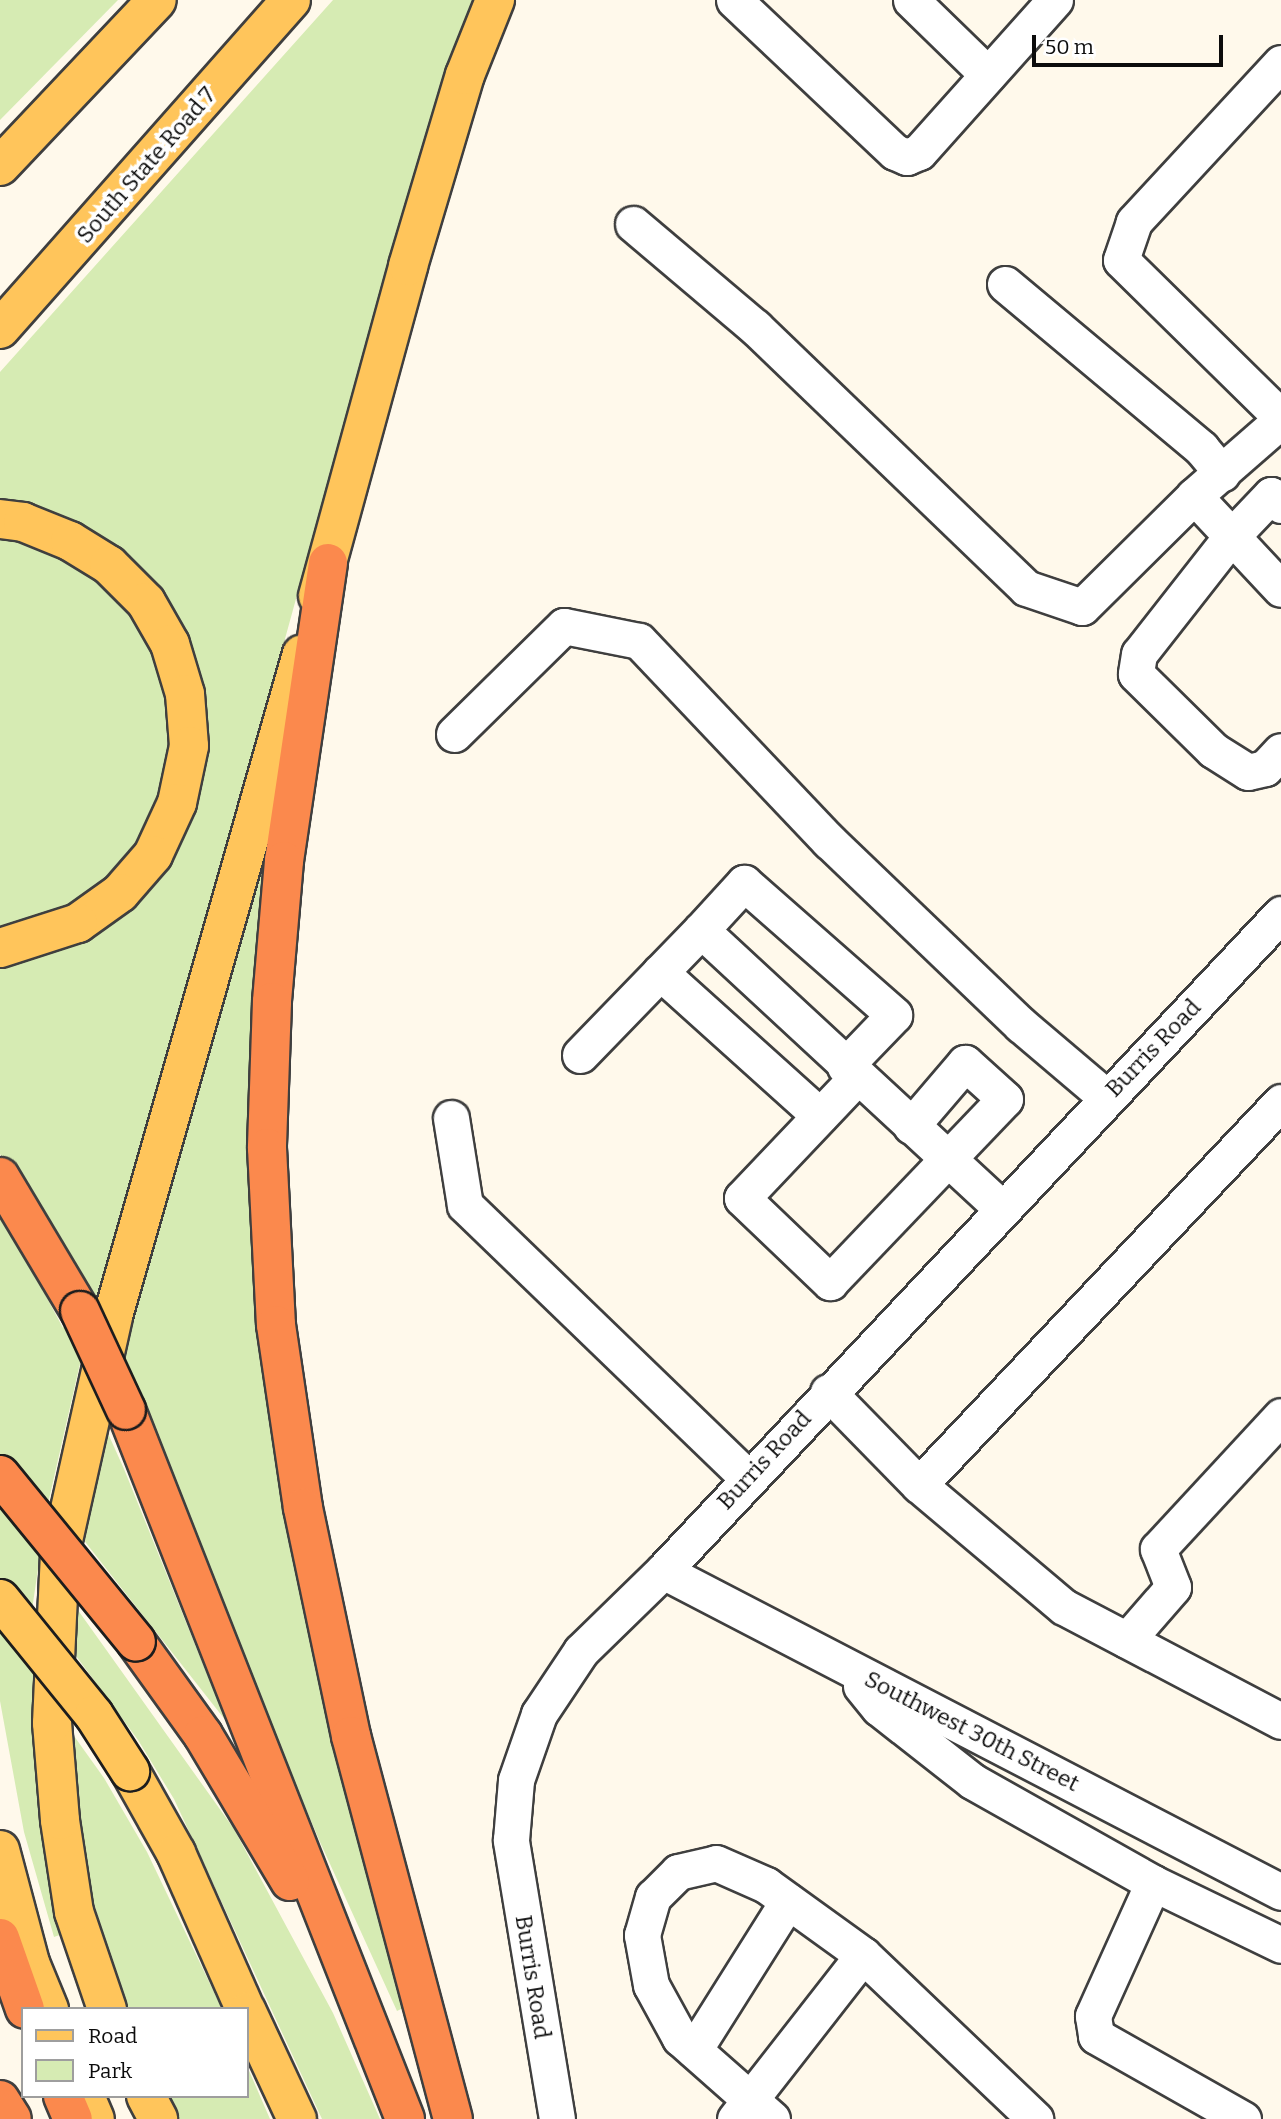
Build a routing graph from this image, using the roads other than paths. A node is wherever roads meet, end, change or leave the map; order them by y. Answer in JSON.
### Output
{"nodes":[{"id":1,"x":157,"y":0,"type":"edge"},
{"id":2,"x":291,"y":0,"type":"edge"},
{"id":3,"x":495,"y":0,"type":"edge"},
{"id":4,"x":734,"y":0,"type":"edge"},
{"id":5,"x":911,"y":0,"type":"edge"},
{"id":6,"x":1041,"y":5,"type":"edge"},
{"id":7,"x":1281,"y":63,"type":"edge"},
{"id":8,"x":988,"y":75,"type":"junction"},
{"id":9,"x":0,"y":166,"type":"edge"},
{"id":10,"x":633,"y":224,"type":"dead end"},
{"id":11,"x":1005,"y":284,"type":"dead end"},
{"id":12,"x":0,"y":329,"type":"edge"},
{"id":13,"x":1281,"y":419,"type":"edge"},
{"id":14,"x":1222,"y":472,"type":"junction"},
{"id":15,"x":1194,"y":496,"type":"junction"},
{"id":16,"x":1281,"y":505,"type":"edge"},
{"id":17,"x":0,"y":519,"type":"edge"},
{"id":18,"x":1230,"y":538,"type":"junction"},
{"id":19,"x":328,"y":563,"type":"junction"},
{"id":20,"x":1281,"y":589,"type":"edge"},
{"id":21,"x":454,"y":734,"type":"dead end"},
{"id":22,"x":1281,"y":751,"type":"edge"},
{"id":23,"x":1281,"y":914,"type":"edge"},
{"id":24,"x":701,"y":930,"type":"junction"},
{"id":25,"x":0,"y":948,"type":"edge"},
{"id":26,"x":660,"y":972,"type":"junction"},
{"id":27,"x":580,"y":1055,"type":"dead end"},
{"id":28,"x":851,"y":1072,"type":"junction"},
{"id":29,"x":1106,"y":1097,"type":"junction"},
{"id":30,"x":1281,"y":1102,"type":"edge"},
{"id":31,"x":820,"y":1116,"type":"junction"},
{"id":32,"x":451,"y":1118,"type":"dead end"},
{"id":33,"x":911,"y":1126,"type":"junction"},
{"id":34,"x":947,"y":1160,"type":"junction"},
{"id":35,"x":0,"y":1177,"type":"edge"},
{"id":36,"x":1001,"y":1209,"type":"junction"},
{"id":37,"x":828,"y":1392,"type":"junction"},
{"id":38,"x":1281,"y":1416,"type":"edge"},
{"id":39,"x":0,"y":1475,"type":"edge"},
{"id":40,"x":747,"y":1477,"type":"junction"},
{"id":41,"x":919,"y":1485,"type":"junction"},
{"id":42,"x":663,"y":1571,"type":"junction"},
{"id":43,"x":0,"y":1599,"type":"edge"},
{"id":44,"x":1127,"y":1640,"type":"junction"},
{"id":45,"x":845,"y":1667,"type":"junction"},
{"id":46,"x":1281,"y":1721,"type":"edge"},
{"id":47,"x":0,"y":1850,"type":"edge"},
{"id":48,"x":1153,"y":1883,"type":"junction"},
{"id":49,"x":1281,"y":1892,"type":"edge"},
{"id":50,"x":788,"y":1901,"type":"junction"},
{"id":51,"x":0,"y":1938,"type":"edge"},
{"id":52,"x":1281,"y":1945,"type":"edge"},
{"id":53,"x":863,"y":1955,"type":"junction"},
{"id":54,"x":23,"y":2007,"type":"edge"},
{"id":55,"x":48,"y":2007,"type":"edge"},
{"id":56,"x":106,"y":2007,"type":"edge"},
{"id":57,"x":245,"y":2007,"type":"edge"},
{"id":58,"x":248,"y":2014,"type":"edge"},
{"id":59,"x":370,"y":2034,"type":"junction"},
{"id":60,"x":694,"y":2050,"type":"junction"},
{"id":61,"x":64,"y":2098,"type":"edge"},
{"id":62,"x":86,"y":2098,"type":"edge"},
{"id":63,"x":147,"y":2098,"type":"edge"},
{"id":64,"x":0,"y":2100,"type":"edge"},
{"id":65,"x":753,"y":2113,"type":"edge"},
{"id":66,"x":12,"y":2119,"type":"edge"},
{"id":67,"x":73,"y":2119,"type":"edge"},
{"id":68,"x":95,"y":2119,"type":"edge"},
{"id":69,"x":158,"y":2119,"type":"edge"},
{"id":70,"x":297,"y":2119,"type":"edge"},
{"id":71,"x":405,"y":2119,"type":"edge"},
{"id":72,"x":453,"y":2119,"type":"edge"},
{"id":73,"x":557,"y":2119,"type":"edge"},
{"id":74,"x":1035,"y":2119,"type":"edge"},
{"id":75,"x":1243,"y":2119,"type":"edge"}],
"edges":[{"from":1,"to":9,"type":"main road"},
{"from":2,"to":12,"type":"main road","name":"South State Road 7"},
{"from":3,"to":19,"type":"main road"},
{"from":4,"to":8,"type":"street"},
{"from":5,"to":8,"type":"street"},
{"from":6,"to":8,"type":"street"},
{"from":7,"to":13,"type":"street"},
{"from":10,"to":15,"type":"street"},
{"from":11,"to":14,"type":"street"},
{"from":13,"to":14,"type":"street"},
{"from":14,"to":15,"type":"street"},
{"from":15,"to":18,"type":"street"},
{"from":16,"to":18,"type":"street"},
{"from":17,"to":25,"type":"main road"},
{"from":18,"to":20,"type":"street"},
{"from":18,"to":22,"type":"street"},
{"from":19,"to":56,"type":"main road"},
{"from":19,"to":72,"type":"highway"},
{"from":21,"to":29,"type":"street"},
{"from":23,"to":29,"type":"street","name":"Burris Road"},
{"from":24,"to":26,"type":"street"},
{"from":24,"to":28,"type":"street"},
{"from":24,"to":28,"type":"street"},
{"from":26,"to":27,"type":"street"},
{"from":26,"to":31,"type":"street"},
{"from":28,"to":31,"type":"street"},
{"from":28,"to":33,"type":"street"},
{"from":29,"to":36,"type":"street","name":"Burris Road"},
{"from":30,"to":41,"type":"street"},
{"from":31,"to":34,"type":"street"},
{"from":32,"to":40,"type":"street"},
{"from":33,"to":34,"type":"street"},
{"from":33,"to":34,"type":"street"},
{"from":34,"to":36,"type":"street"},
{"from":35,"to":59,"type":"highway","bridge":true},
{"from":36,"to":37,"type":"street","name":"Burris Road"},
{"from":37,"to":40,"type":"street","name":"Burris Road"},
{"from":37,"to":41,"type":"street"},
{"from":38,"to":44,"type":"street"},
{"from":39,"to":59,"type":"highway","bridge":true},
{"from":40,"to":42,"type":"street","name":"Burris Road"},
{"from":41,"to":44,"type":"street"},
{"from":42,"to":45,"type":"street","name":"Southwest 30th Street"},
{"from":42,"to":73,"type":"street","name":"Burris Road"},
{"from":43,"to":57,"type":"main road","bridge":true},
{"from":44,"to":46,"type":"street"},
{"from":45,"to":48,"type":"street"},
{"from":45,"to":49,"type":"street","name":"Southwest 30th Street"},
{"from":47,"to":55,"type":"main road"},
{"from":48,"to":52,"type":"street"},
{"from":48,"to":75,"type":"street"},
{"from":50,"to":53,"type":"street"},
{"from":50,"to":60,"type":"street"},
{"from":50,"to":60,"type":"street"},
{"from":51,"to":54,"type":"highway"},
{"from":53,"to":65,"type":"street"},
{"from":53,"to":74,"type":"street"},
{"from":58,"to":70,"type":"main road"},
{"from":59,"to":71,"type":"highway"},
{"from":60,"to":65,"type":"street"},
{"from":61,"to":67,"type":"highway"},
{"from":62,"to":68,"type":"main road"},
{"from":63,"to":69,"type":"main road"},
{"from":64,"to":66,"type":"highway"}]}
